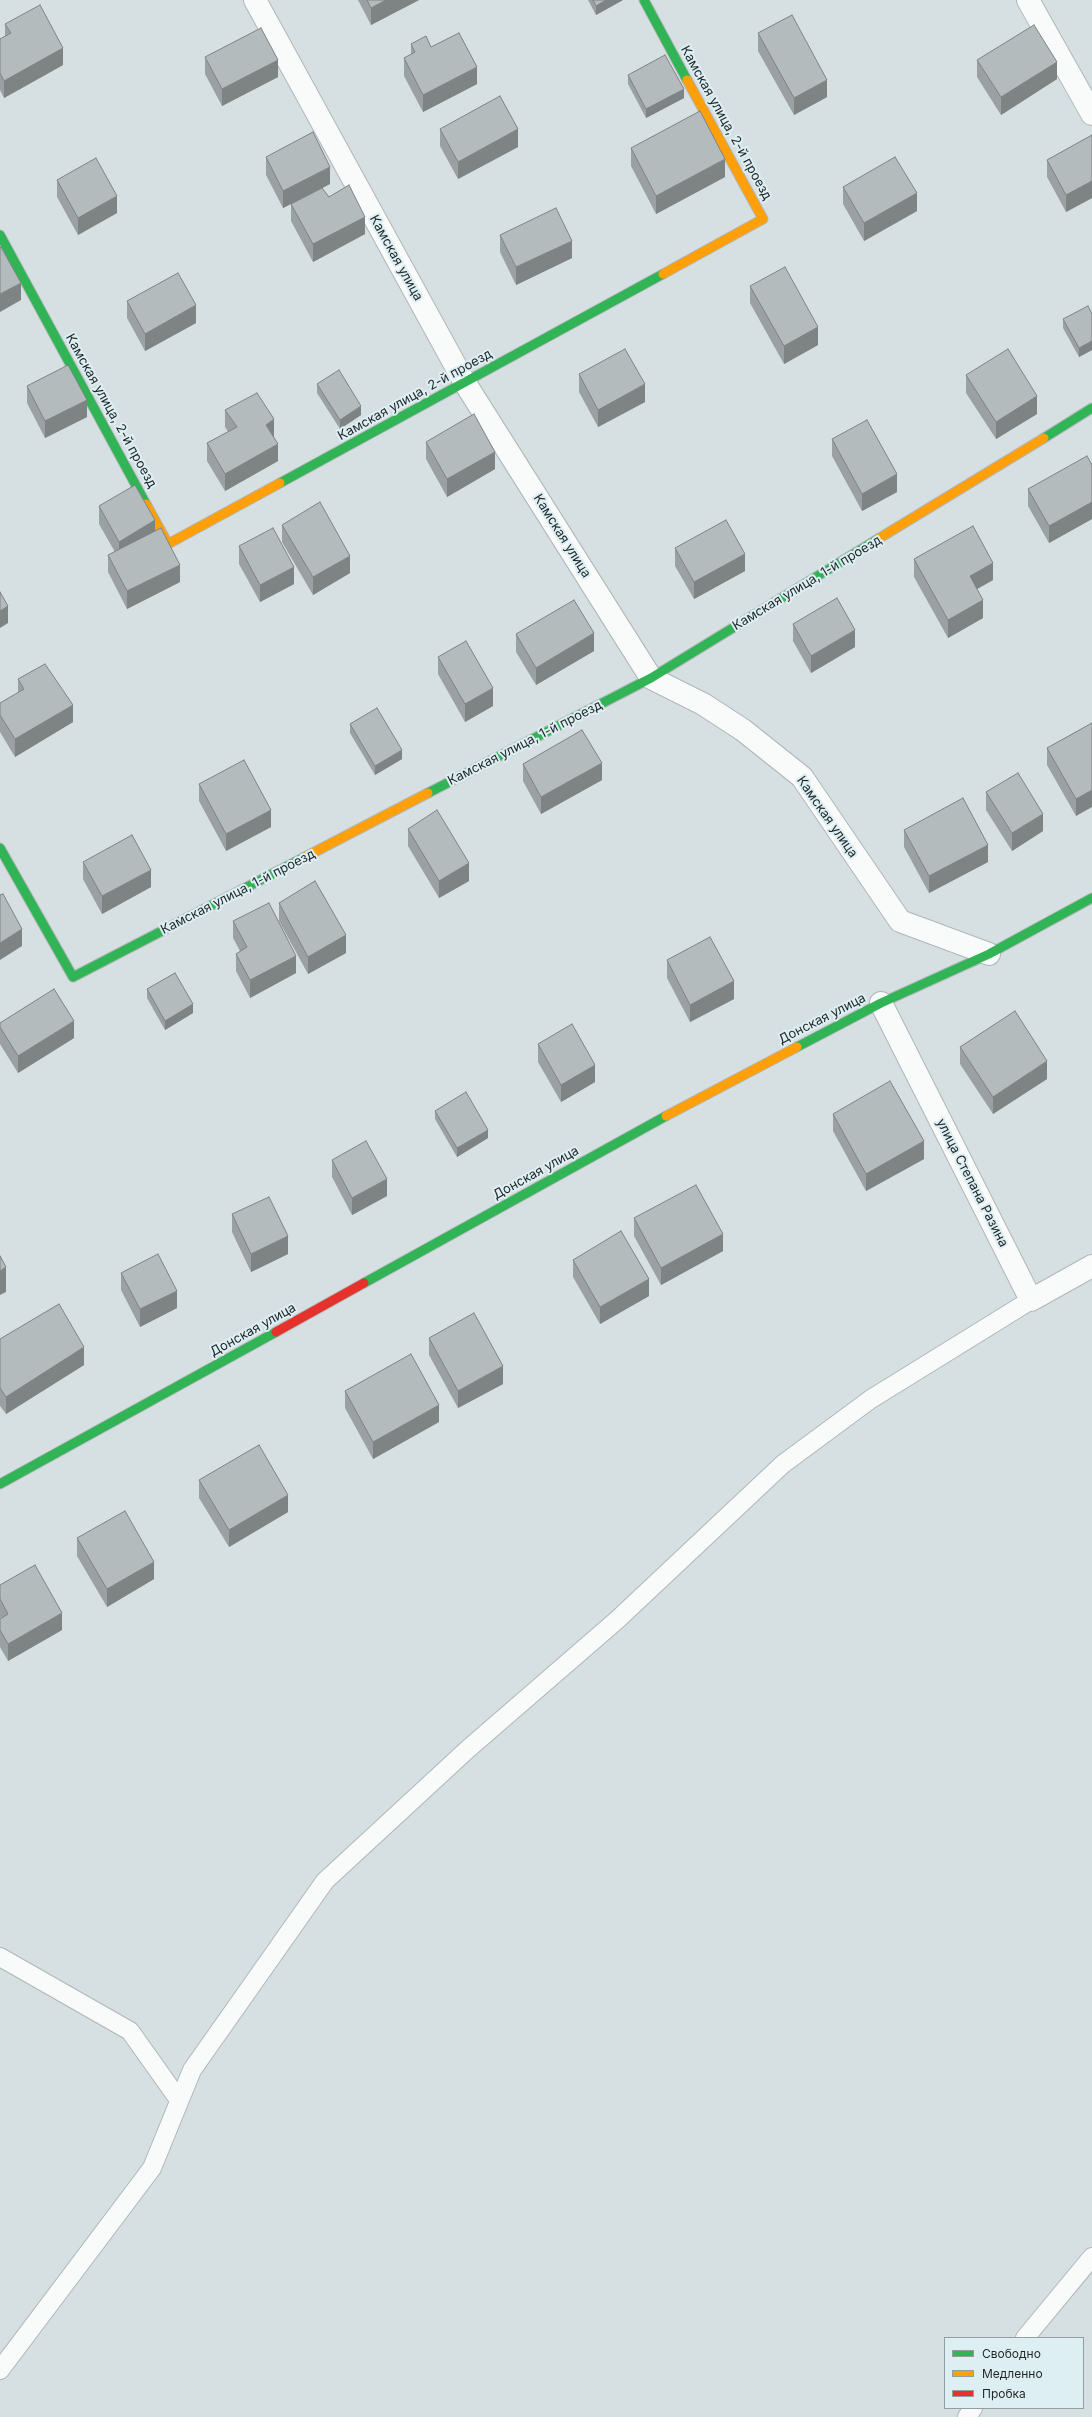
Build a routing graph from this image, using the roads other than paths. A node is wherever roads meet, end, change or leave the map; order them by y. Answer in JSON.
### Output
{"nodes":[{"id":1,"x":255,"y":0,"type":"edge"},
{"id":2,"x":644,"y":0,"type":"edge"},
{"id":3,"x":1028,"y":0,"type":"edge"},
{"id":4,"x":1092,"y":114,"type":"edge"},
{"id":5,"x":0,"y":235,"type":"edge"},
{"id":6,"x":465,"y":382,"type":"junction"},
{"id":7,"x":1092,"y":408,"type":"edge"},
{"id":8,"x":651,"y":678,"type":"junction"},
{"id":9,"x":0,"y":848,"type":"edge"},
{"id":10,"x":1092,"y":898,"type":"edge"},
{"id":11,"x":989,"y":954,"type":"junction"},
{"id":12,"x":881,"y":1003,"type":"junction"},
{"id":13,"x":1092,"y":1266,"type":"edge"},
{"id":14,"x":1031,"y":1300,"type":"junction"},
{"id":15,"x":0,"y":1484,"type":"edge"},
{"id":16,"x":0,"y":1957,"type":"edge"},
{"id":17,"x":179,"y":2100,"type":"junction"},
{"id":18,"x":1092,"y":2256,"type":"edge"},
{"id":19,"x":1026,"y":2337,"type":"edge"},
{"id":20,"x":0,"y":2370,"type":"edge"}],
"edges":[{"from":1,"to":6,"type":"street","name":"Камская улица"},
{"from":2,"to":6,"type":"street","name":"Камская улица, 2-й проезд"},
{"from":3,"to":4,"type":"street"},
{"from":5,"to":6,"type":"street","name":"Камская улица, 2-й проезд"},
{"from":6,"to":8,"type":"street","name":"Камская улица"},
{"from":7,"to":8,"type":"street","name":"Камская улица, 1-й проезд"},
{"from":8,"to":9,"type":"street","name":"Камская улица, 1-й проезд"},
{"from":8,"to":11,"type":"street","name":"Камская улица"},
{"from":10,"to":11,"type":"street","name":"Донская улица"},
{"from":11,"to":12,"type":"street","name":"Донская улица"},
{"from":12,"to":14,"type":"street","name":"улица Степана Разина"},
{"from":12,"to":15,"type":"street","name":"Донская улица"},
{"from":13,"to":14,"type":"street"},
{"from":14,"to":17,"type":"lane"},
{"from":16,"to":17,"type":"lane"},
{"from":17,"to":20,"type":"lane"},
{"from":18,"to":19,"type":"lane"}]}
